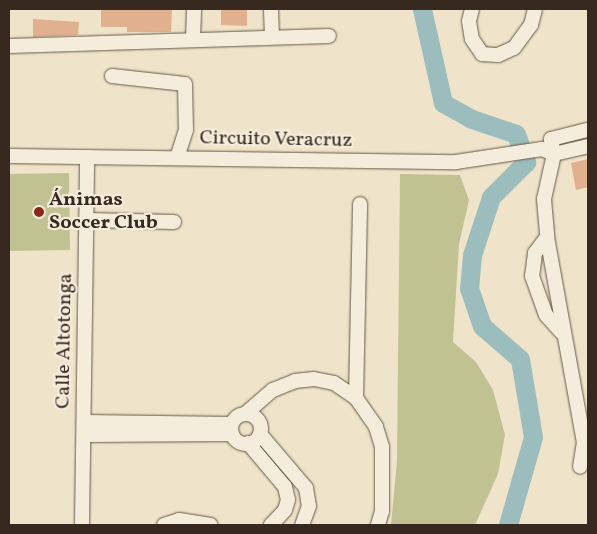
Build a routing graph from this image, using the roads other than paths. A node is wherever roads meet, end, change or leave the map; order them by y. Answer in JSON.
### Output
{"nodes":[{"id":1,"x":194,"y":9,"type":"edge"},
{"id":2,"x":271,"y":9,"type":"edge"},
{"id":3,"x":472,"y":9,"type":"edge"},
{"id":4,"x":535,"y":9,"type":"edge"},
{"id":5,"x":329,"y":36,"type":"dead end"},
{"id":6,"x":272,"y":38,"type":"junction"},
{"id":7,"x":193,"y":40,"type":"junction"},
{"id":8,"x":9,"y":46,"type":"edge"},
{"id":9,"x":112,"y":76,"type":"dead end"},
{"id":10,"x":588,"y":130,"type":"edge"},
{"id":11,"x":588,"y":146,"type":"edge"},
{"id":12,"x":545,"y":148,"type":"junction"},
{"id":13,"x":9,"y":156,"type":"edge"},
{"id":14,"x":88,"y":157,"type":"junction"},
{"id":15,"x":177,"y":158,"type":"junction"},
{"id":16,"x":360,"y":204,"type":"dead end"},
{"id":17,"x":87,"y":220,"type":"junction"},
{"id":18,"x":174,"y":222,"type":"dead end"},
{"id":19,"x":547,"y":237,"type":"junction"},
{"id":20,"x":563,"y":334,"type":"junction"},
{"id":21,"x":356,"y":398,"type":"junction"},
{"id":22,"x":251,"y":416,"type":"junction"},
{"id":23,"x":84,"y":428,"type":"junction"},
{"id":24,"x":231,"y":429,"type":"junction"},
{"id":25,"x":260,"y":434,"type":"junction"},
{"id":26,"x":248,"y":444,"type":"junction"},
{"id":27,"x":580,"y":467,"type":"dead end"},
{"id":28,"x":82,"y":525,"type":"edge"},
{"id":29,"x":164,"y":525,"type":"edge"},
{"id":30,"x":210,"y":525,"type":"edge"},
{"id":31,"x":271,"y":525,"type":"edge"},
{"id":32,"x":302,"y":525,"type":"edge"},
{"id":33,"x":378,"y":525,"type":"edge"}],
"edges":[{"from":1,"to":7,"type":"street"},
{"from":2,"to":6,"type":"street"},
{"from":3,"to":4,"type":"street"},
{"from":5,"to":6,"type":"street"},
{"from":6,"to":7,"type":"street"},
{"from":7,"to":8,"type":"street"},
{"from":9,"to":15,"type":"street"},
{"from":10,"to":12,"type":"street"},
{"from":11,"to":12,"type":"street"},
{"from":12,"to":15,"type":"street","name":"Circuito Veracruz"},
{"from":12,"to":19,"type":"street"},
{"from":13,"to":14,"type":"street","name":"Circuito Veracruz"},
{"from":14,"to":15,"type":"street","name":"Circuito Veracruz"},
{"from":14,"to":17,"type":"street","name":"Calle Altotonga"},
{"from":16,"to":21,"type":"street"},
{"from":17,"to":18,"type":"street"},
{"from":17,"to":23,"type":"street","name":"Calle Altotonga"},
{"from":19,"to":20,"type":"street"},
{"from":19,"to":20,"type":"street"},
{"from":20,"to":27,"type":"street"},
{"from":21,"to":22,"type":"street"},
{"from":21,"to":33,"type":"street"},
{"from":22,"to":24,"type":"street"},
{"from":22,"to":25,"type":"street"},
{"from":23,"to":24,"type":"street"},
{"from":23,"to":28,"type":"street","name":"Calle Altotonga"},
{"from":24,"to":26,"type":"street"},
{"from":25,"to":26,"type":"street"},
{"from":25,"to":32,"type":"street"},
{"from":26,"to":31,"type":"street"},
{"from":29,"to":30,"type":"street"}]}
